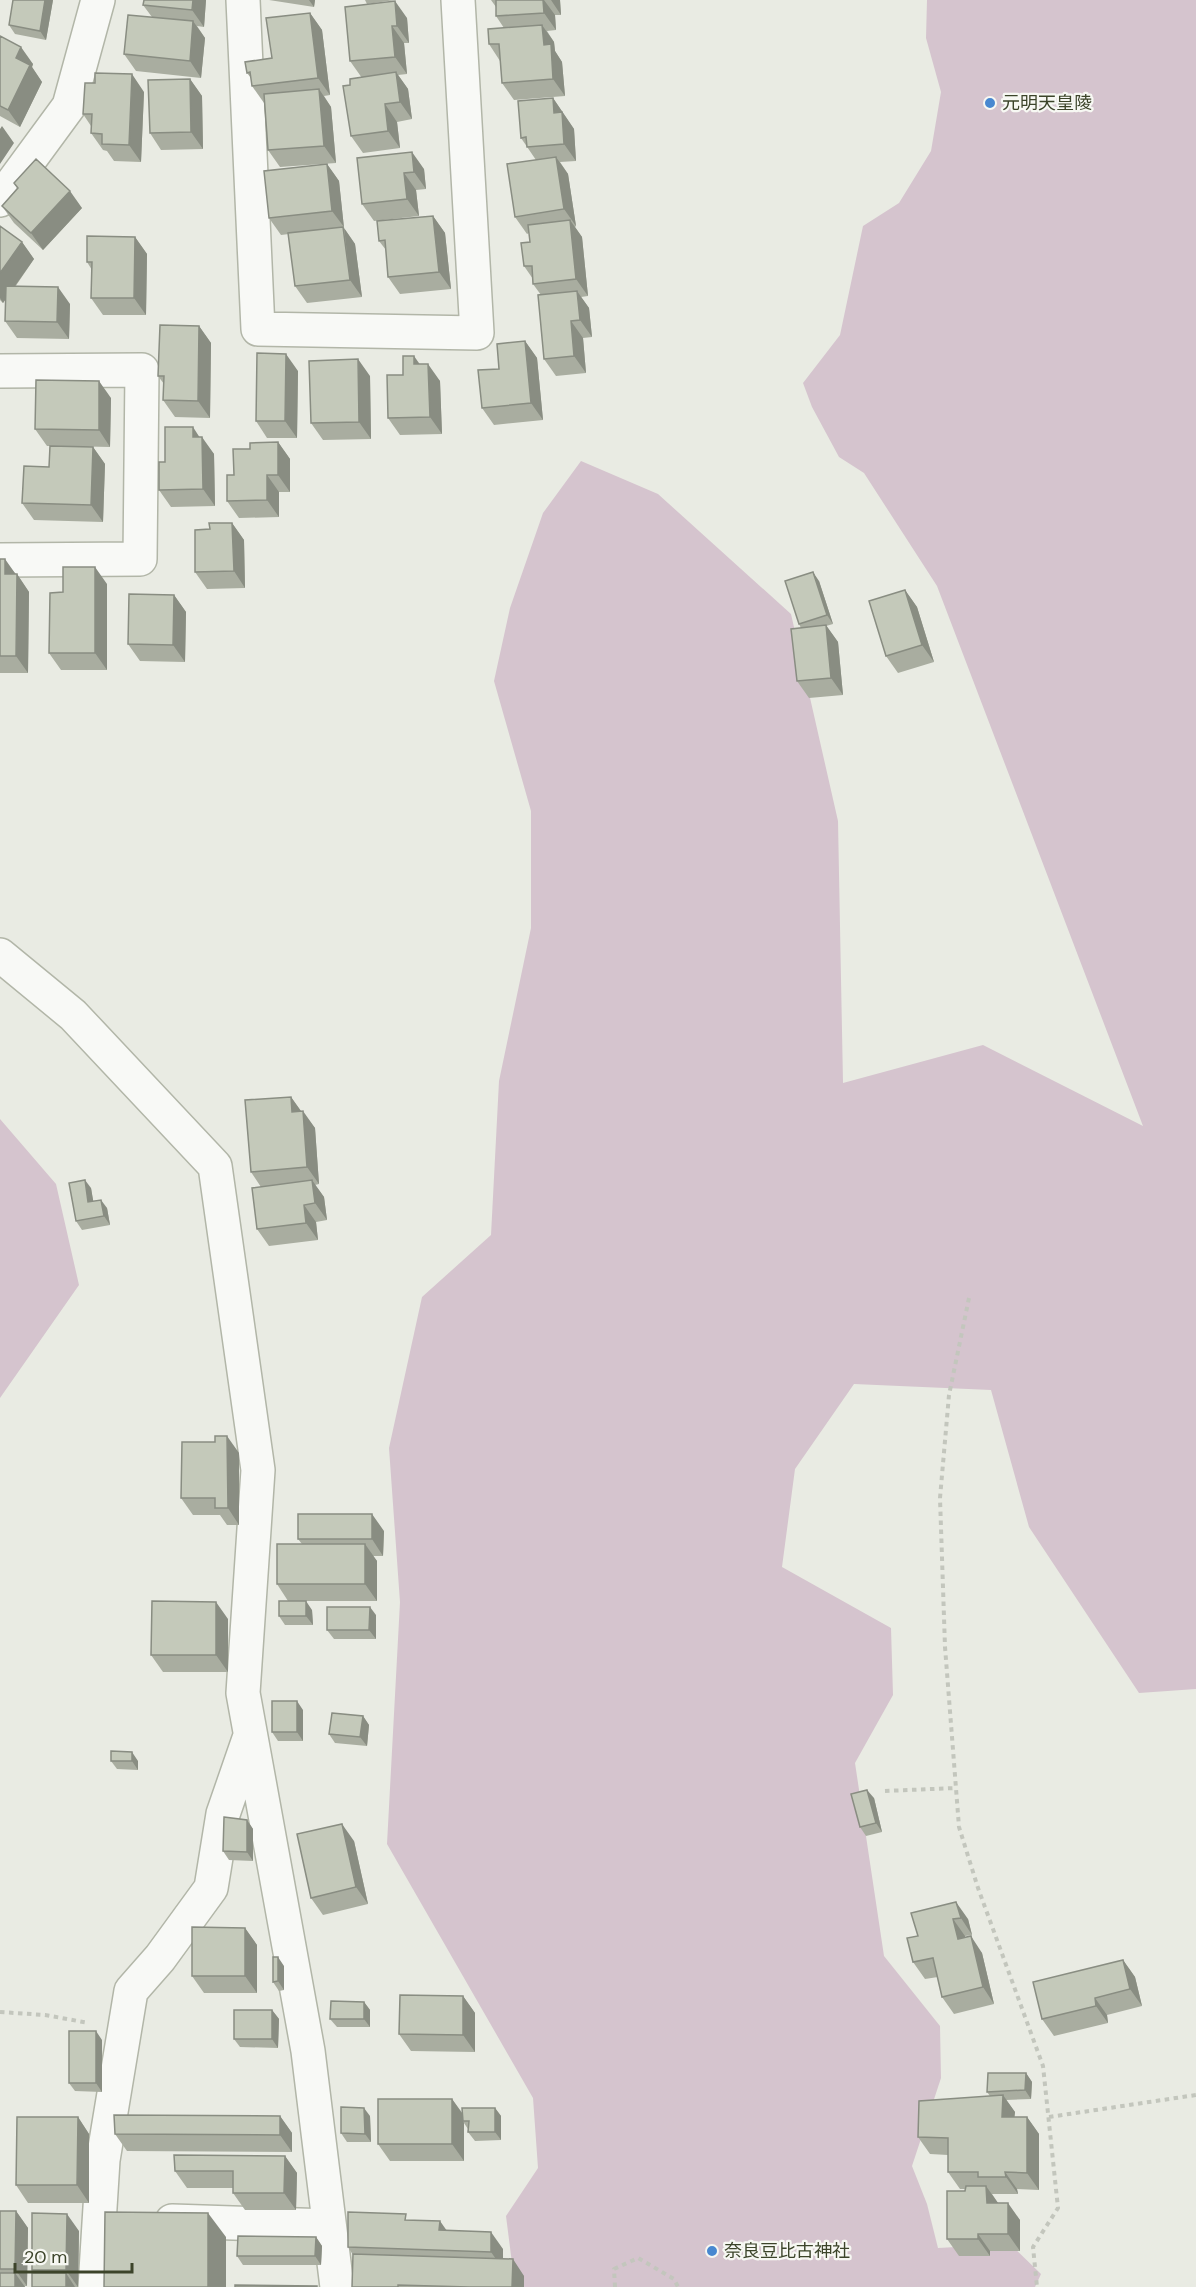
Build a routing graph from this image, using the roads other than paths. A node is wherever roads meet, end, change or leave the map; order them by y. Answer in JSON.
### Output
{"nodes":[{"id":1,"x":98,"y":0,"type":"edge"},
{"id":2,"x":243,"y":0,"type":"edge"},
{"id":3,"x":458,"y":0,"type":"edge"},
{"id":4,"x":0,"y":200,"type":"edge"},
{"id":5,"x":0,"y":371,"type":"edge"},
{"id":6,"x":0,"y":560,"type":"edge"},
{"id":7,"x":0,"y":955,"type":"edge"},
{"id":8,"x":251,"y":1735,"type":"junction"},
{"id":9,"x":87,"y":2218,"type":"junction"},
{"id":10,"x":329,"y":2226,"type":"junction"},
{"id":11,"x":95,"y":2287,"type":"edge"},
{"id":12,"x":337,"y":2287,"type":"edge"}],
"edges":[{"from":1,"to":4,"type":"street"},
{"from":2,"to":3,"type":"street"},
{"from":5,"to":6,"type":"street"},
{"from":7,"to":8,"type":"street"},
{"from":8,"to":9,"type":"street"},
{"from":8,"to":10,"type":"street"},
{"from":9,"to":10,"type":"street"},
{"from":9,"to":11,"type":"street"},
{"from":10,"to":12,"type":"street"}]}
